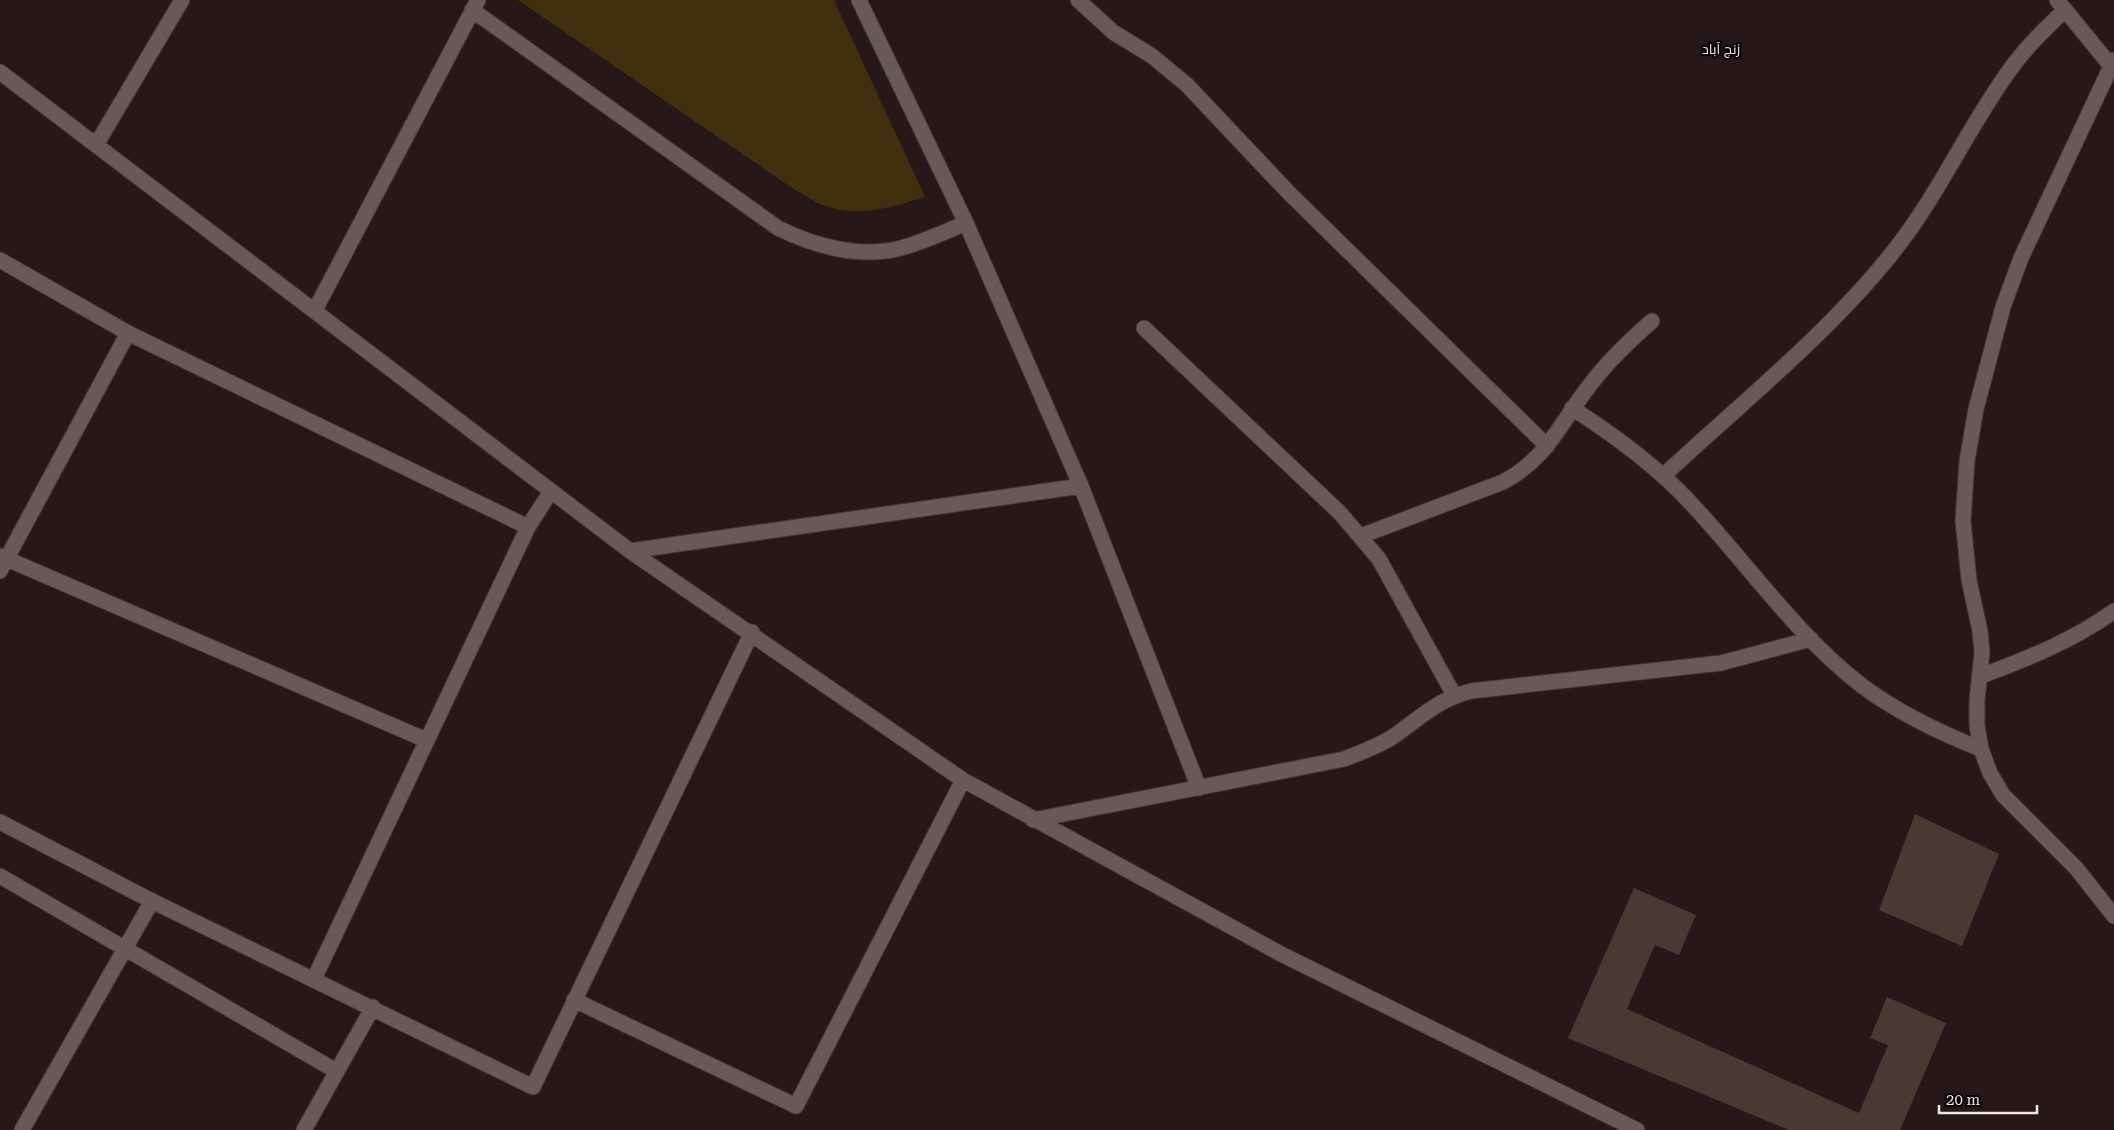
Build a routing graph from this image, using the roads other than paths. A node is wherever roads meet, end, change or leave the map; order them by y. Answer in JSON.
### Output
{"nodes":[{"id":1,"x":182,"y":0,"type":"edge"},
{"id":2,"x":859,"y":0,"type":"edge"},
{"id":3,"x":1078,"y":0,"type":"edge"},
{"id":4,"x":475,"y":5,"type":"edge"},
{"id":5,"x":2061,"y":5,"type":"edge"},
{"id":6,"x":2112,"y":63,"type":"edge"},
{"id":7,"x":0,"y":72,"type":"edge"},
{"id":8,"x":96,"y":145,"type":"junction"},
{"id":9,"x":966,"y":224,"type":"junction"},
{"id":10,"x":0,"y":260,"type":"edge"},
{"id":11,"x":314,"y":310,"type":"junction"},
{"id":12,"x":1652,"y":321,"type":"dead end"},
{"id":13,"x":1144,"y":328,"type":"dead end"},
{"id":14,"x":128,"y":334,"type":"junction"},
{"id":15,"x":1572,"y":408,"type":"junction"},
{"id":16,"x":1547,"y":446,"type":"junction"},
{"id":17,"x":1663,"y":476,"type":"junction"},
{"id":18,"x":1081,"y":486,"type":"junction"},
{"id":19,"x":551,"y":491,"type":"junction"},
{"id":20,"x":528,"y":527,"type":"junction"},
{"id":21,"x":1361,"y":536,"type":"junction"},
{"id":22,"x":630,"y":551,"type":"junction"},
{"id":23,"x":2,"y":562,"type":"edge"},
{"id":24,"x":2114,"y":611,"type":"edge"},
{"id":25,"x":752,"y":632,"type":"junction"},
{"id":26,"x":1811,"y":639,"type":"junction"},
{"id":27,"x":1981,"y":676,"type":"junction"},
{"id":28,"x":1454,"y":695,"type":"junction"},
{"id":29,"x":426,"y":740,"type":"junction"},
{"id":30,"x":1981,"y":749,"type":"junction"},
{"id":31,"x":963,"y":780,"type":"junction"},
{"id":32,"x":1199,"y":788,"type":"junction"},
{"id":33,"x":1033,"y":820,"type":"junction"},
{"id":34,"x":0,"y":822,"type":"edge"},
{"id":35,"x":0,"y":876,"type":"edge"},
{"id":36,"x":152,"y":901,"type":"junction"},
{"id":37,"x":2114,"y":916,"type":"edge"},
{"id":38,"x":125,"y":950,"type":"junction"},
{"id":39,"x":314,"y":979,"type":"junction"},
{"id":40,"x":574,"y":1000,"type":"junction"},
{"id":41,"x":372,"y":1007,"type":"junction"},
{"id":42,"x":336,"y":1071,"type":"junction"},
{"id":43,"x":22,"y":1130,"type":"edge"},
{"id":44,"x":304,"y":1130,"type":"edge"},
{"id":45,"x":1637,"y":1130,"type":"edge"}],
"edges":[{"from":1,"to":8,"type":"street"},
{"from":2,"to":9,"type":"street"},
{"from":3,"to":16,"type":"street"},
{"from":4,"to":9,"type":"street"},
{"from":4,"to":11,"type":"street"},
{"from":5,"to":6,"type":"street"},
{"from":5,"to":17,"type":"street"},
{"from":6,"to":27,"type":"street"},
{"from":7,"to":8,"type":"street"},
{"from":8,"to":11,"type":"street"},
{"from":9,"to":18,"type":"street"},
{"from":10,"to":14,"type":"street"},
{"from":11,"to":19,"type":"street"},
{"from":12,"to":15,"type":"street"},
{"from":13,"to":21,"type":"street"},
{"from":14,"to":20,"type":"street"},
{"from":14,"to":23,"type":"street"},
{"from":15,"to":16,"type":"street"},
{"from":15,"to":17,"type":"street"},
{"from":16,"to":21,"type":"street"},
{"from":17,"to":26,"type":"street"},
{"from":18,"to":22,"type":"street"},
{"from":18,"to":32,"type":"street"},
{"from":19,"to":20,"type":"street"},
{"from":19,"to":22,"type":"street"},
{"from":20,"to":29,"type":"street"},
{"from":21,"to":28,"type":"street"},
{"from":22,"to":25,"type":"street"},
{"from":23,"to":29,"type":"street"},
{"from":24,"to":27,"type":"street"},
{"from":25,"to":31,"type":"street"},
{"from":25,"to":40,"type":"street"},
{"from":26,"to":28,"type":"street"},
{"from":26,"to":30,"type":"street"},
{"from":27,"to":30,"type":"street"},
{"from":28,"to":32,"type":"street"},
{"from":29,"to":39,"type":"street"},
{"from":30,"to":37,"type":"street"},
{"from":31,"to":33,"type":"street"},
{"from":31,"to":40,"type":"street"},
{"from":32,"to":33,"type":"street"},
{"from":33,"to":45,"type":"street"},
{"from":34,"to":36,"type":"street"},
{"from":35,"to":38,"type":"street"},
{"from":36,"to":38,"type":"street"},
{"from":36,"to":39,"type":"street"},
{"from":38,"to":42,"type":"street"},
{"from":38,"to":43,"type":"street"},
{"from":39,"to":41,"type":"street"},
{"from":40,"to":41,"type":"street"},
{"from":41,"to":42,"type":"street"},
{"from":42,"to":44,"type":"street"}]}
